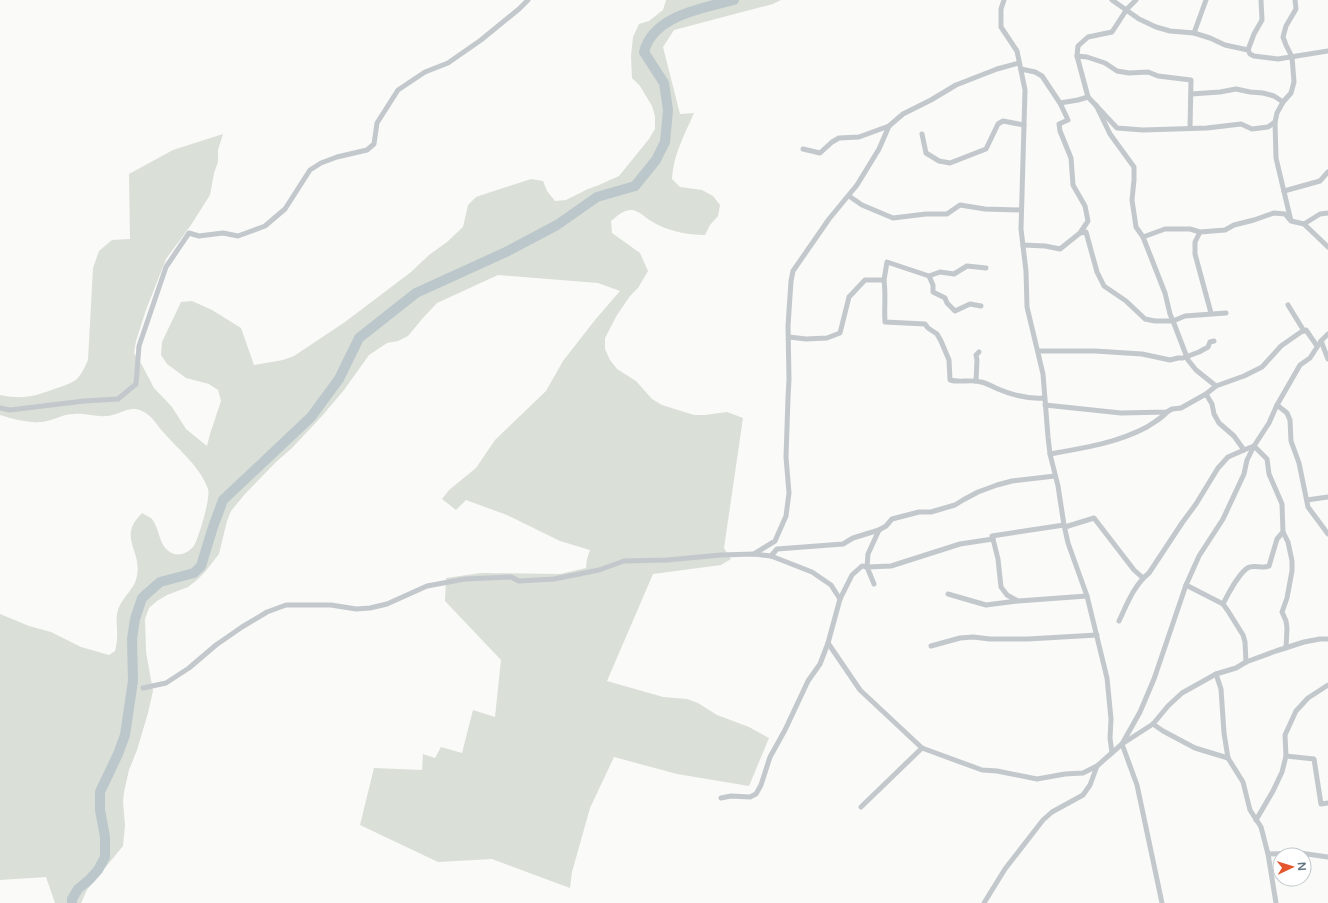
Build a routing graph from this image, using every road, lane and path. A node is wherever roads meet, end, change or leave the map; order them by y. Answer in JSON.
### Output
{"nodes":[{"id":1,"x":528,"y":0,"type":"edge"},
{"id":2,"x":1004,"y":0,"type":"edge"},
{"id":3,"x":1112,"y":0,"type":"edge"},
{"id":4,"x":1136,"y":0,"type":"edge"},
{"id":5,"x":1206,"y":0,"type":"edge"},
{"id":6,"x":1261,"y":0,"type":"edge"},
{"id":7,"x":1295,"y":0,"type":"edge"},
{"id":8,"x":1127,"y":9,"type":"junction"},
{"id":9,"x":1194,"y":33,"type":"junction"},
{"id":10,"x":1248,"y":50,"type":"junction"},
{"id":11,"x":1328,"y":51,"type":"edge"},
{"id":12,"x":1077,"y":56,"type":"junction"},
{"id":13,"x":1292,"y":57,"type":"junction"},
{"id":14,"x":1019,"y":62,"type":"junction"},
{"id":15,"x":1021,"y":69,"type":"junction"},
{"id":16,"x":1191,"y":94,"type":"junction"},
{"id":17,"x":1088,"y":97,"type":"junction"},
{"id":18,"x":1283,"y":102,"type":"junction"},
{"id":19,"x":1060,"y":103,"type":"junction"},
{"id":20,"x":1096,"y":105,"type":"junction"},
{"id":21,"x":1275,"y":122,"type":"junction"},
{"id":22,"x":1024,"y":125,"type":"junction"},
{"id":23,"x":890,"y":126,"type":"junction"},
{"id":24,"x":1190,"y":128,"type":"junction"},
{"id":25,"x":922,"y":134,"type":"dead end"},
{"id":26,"x":803,"y":149,"type":"dead end"},
{"id":27,"x":1328,"y":172,"type":"edge"},
{"id":28,"x":1284,"y":191,"type":"junction"},
{"id":29,"x":849,"y":196,"type":"junction"},
{"id":30,"x":1021,"y":210,"type":"junction"},
{"id":31,"x":1328,"y":213,"type":"edge"},
{"id":32,"x":1291,"y":221,"type":"junction"},
{"id":33,"x":1304,"y":224,"type":"junction"},
{"id":34,"x":1200,"y":232,"type":"junction"},
{"id":35,"x":1080,"y":233,"type":"junction"},
{"id":36,"x":1143,"y":237,"type":"junction"},
{"id":37,"x":1023,"y":245,"type":"junction"},
{"id":38,"x":1328,"y":247,"type":"edge"},
{"id":39,"x":986,"y":268,"type":"dead end"},
{"id":40,"x":929,"y":276,"type":"junction"},
{"id":41,"x":884,"y":280,"type":"junction"},
{"id":42,"x":1288,"y":305,"type":"dead end"},
{"id":43,"x":981,"y":306,"type":"dead end"},
{"id":44,"x":1211,"y":313,"type":"junction"},
{"id":45,"x":1226,"y":313,"type":"dead end"},
{"id":46,"x":1174,"y":321,"type":"junction"},
{"id":47,"x":1304,"y":331,"type":"junction"},
{"id":48,"x":1328,"y":334,"type":"edge"},
{"id":49,"x":789,"y":337,"type":"junction"},
{"id":50,"x":1214,"y":340,"type":"dead end"},
{"id":51,"x":1319,"y":344,"type":"junction"},
{"id":52,"x":1038,"y":351,"type":"junction"},
{"id":53,"x":979,"y":352,"type":"dead end"},
{"id":54,"x":1186,"y":356,"type":"junction"},
{"id":55,"x":1328,"y":359,"type":"edge"},
{"id":56,"x":976,"y":380,"type":"junction"},
{"id":57,"x":1216,"y":386,"type":"junction"},
{"id":58,"x":1206,"y":394,"type":"junction"},
{"id":59,"x":1044,"y":398,"type":"junction"},
{"id":60,"x":1045,"y":405,"type":"junction"},
{"id":61,"x":1277,"y":405,"type":"junction"},
{"id":62,"x":0,"y":408,"type":"edge"},
{"id":63,"x":1167,"y":412,"type":"junction"},
{"id":64,"x":1254,"y":446,"type":"junction"},
{"id":65,"x":1244,"y":450,"type":"junction"},
{"id":66,"x":1050,"y":454,"type":"junction"},
{"id":67,"x":1055,"y":476,"type":"junction"},
{"id":68,"x":1328,"y":497,"type":"edge"},
{"id":69,"x":1307,"y":500,"type":"junction"},
{"id":70,"x":1064,"y":526,"type":"junction"},
{"id":71,"x":879,"y":530,"type":"junction"},
{"id":72,"x":1283,"y":532,"type":"junction"},
{"id":73,"x":1328,"y":534,"type":"edge"},
{"id":74,"x":993,"y":539,"type":"junction"},
{"id":75,"x":754,"y":554,"type":"junction"},
{"id":76,"x":771,"y":556,"type":"junction"},
{"id":77,"x":866,"y":567,"type":"junction"},
{"id":78,"x":1143,"y":578,"type":"junction"},
{"id":79,"x":874,"y":584,"type":"dead end"},
{"id":80,"x":1186,"y":585,"type":"junction"},
{"id":81,"x":948,"y":594,"type":"dead end"},
{"id":82,"x":1087,"y":596,"type":"junction"},
{"id":83,"x":840,"y":599,"type":"junction"},
{"id":84,"x":1018,"y":601,"type":"junction"},
{"id":85,"x":1223,"y":604,"type":"junction"},
{"id":86,"x":1119,"y":621,"type":"dead end"},
{"id":87,"x":1097,"y":635,"type":"junction"},
{"id":88,"x":1328,"y":639,"type":"edge"},
{"id":89,"x":828,"y":643,"type":"junction"},
{"id":90,"x":930,"y":646,"type":"dead end"},
{"id":91,"x":1286,"y":648,"type":"junction"},
{"id":92,"x":1246,"y":662,"type":"junction"},
{"id":93,"x":1216,"y":674,"type":"junction"},
{"id":94,"x":1328,"y":685,"type":"edge"},
{"id":95,"x":143,"y":688,"type":"dead end"},
{"id":96,"x":1153,"y":724,"type":"junction"},
{"id":97,"x":1122,"y":744,"type":"junction"},
{"id":98,"x":922,"y":748,"type":"junction"},
{"id":99,"x":1112,"y":753,"type":"junction"},
{"id":100,"x":1286,"y":756,"type":"junction"},
{"id":101,"x":1228,"y":758,"type":"junction"},
{"id":102,"x":1096,"y":766,"type":"junction"},
{"id":103,"x":721,"y":798,"type":"dead end"},
{"id":104,"x":1328,"y":803,"type":"edge"},
{"id":105,"x":861,"y":807,"type":"dead end"},
{"id":106,"x":1256,"y":820,"type":"junction"},
{"id":107,"x":1268,"y":854,"type":"junction"},
{"id":108,"x":1328,"y":857,"type":"edge"},
{"id":109,"x":984,"y":903,"type":"edge"},
{"id":110,"x":1162,"y":903,"type":"edge"},
{"id":111,"x":1276,"y":903,"type":"edge"}],
"edges":[{"from":1,"to":62,"type":"street"},
{"from":2,"to":14,"type":"street"},
{"from":3,"to":8,"type":"street"},
{"from":4,"to":8,"type":"street"},
{"from":5,"to":9,"type":"street"},
{"from":6,"to":10,"type":"street"},
{"from":7,"to":13,"type":"street"},
{"from":8,"to":9,"type":"street"},
{"from":8,"to":12,"type":"street"},
{"from":9,"to":10,"type":"street"},
{"from":10,"to":13,"type":"street"},
{"from":11,"to":13,"type":"street"},
{"from":12,"to":16,"type":"street"},
{"from":12,"to":17,"type":"street"},
{"from":13,"to":18,"type":"street"},
{"from":14,"to":15,"type":"street"},
{"from":14,"to":23,"type":"street"},
{"from":15,"to":19,"type":"street"},
{"from":15,"to":22,"type":"street"},
{"from":16,"to":18,"type":"street"},
{"from":16,"to":24,"type":"street"},
{"from":17,"to":19,"type":"street"},
{"from":17,"to":20,"type":"street"},
{"from":18,"to":21,"type":"street"},
{"from":19,"to":35,"type":"street"},
{"from":20,"to":24,"type":"street"},
{"from":20,"to":36,"type":"street"},
{"from":21,"to":24,"type":"street"},
{"from":21,"to":28,"type":"street"},
{"from":22,"to":25,"type":"street"},
{"from":22,"to":30,"type":"street"},
{"from":23,"to":26,"type":"street"},
{"from":23,"to":29,"type":"street"},
{"from":27,"to":28,"type":"street"},
{"from":28,"to":32,"type":"street"},
{"from":29,"to":30,"type":"street"},
{"from":29,"to":49,"type":"street"},
{"from":30,"to":37,"type":"street"},
{"from":31,"to":33,"type":"street"},
{"from":32,"to":33,"type":"street"},
{"from":32,"to":34,"type":"street"},
{"from":33,"to":38,"type":"street"},
{"from":34,"to":36,"type":"street"},
{"from":34,"to":44,"type":"street"},
{"from":35,"to":37,"type":"street"},
{"from":35,"to":46,"type":"street"},
{"from":36,"to":46,"type":"street"},
{"from":37,"to":52,"type":"street"},
{"from":39,"to":40,"type":"street"},
{"from":40,"to":41,"type":"street"},
{"from":40,"to":43,"type":"street"},
{"from":41,"to":49,"type":"street"},
{"from":41,"to":56,"type":"street"},
{"from":42,"to":47,"type":"street"},
{"from":44,"to":45,"type":"street"},
{"from":44,"to":46,"type":"street"},
{"from":46,"to":54,"type":"street"},
{"from":47,"to":51,"type":"street"},
{"from":47,"to":57,"type":"street"},
{"from":48,"to":51,"type":"street"},
{"from":49,"to":75,"type":"street"},
{"from":50,"to":54,"type":"street"},
{"from":51,"to":55,"type":"street"},
{"from":51,"to":61,"type":"street"},
{"from":52,"to":54,"type":"street"},
{"from":52,"to":59,"type":"street"},
{"from":53,"to":56,"type":"street"},
{"from":54,"to":57,"type":"street"},
{"from":56,"to":59,"type":"street"},
{"from":57,"to":58,"type":"street"},
{"from":58,"to":63,"type":"street"},
{"from":58,"to":65,"type":"street"},
{"from":59,"to":60,"type":"street"},
{"from":60,"to":63,"type":"street"},
{"from":60,"to":66,"type":"street"},
{"from":61,"to":64,"type":"street"},
{"from":61,"to":69,"type":"street"},
{"from":63,"to":66,"type":"street"},
{"from":64,"to":65,"type":"street"},
{"from":64,"to":72,"type":"street"},
{"from":64,"to":80,"type":"street"},
{"from":65,"to":78,"type":"street"},
{"from":66,"to":67,"type":"street"},
{"from":67,"to":70,"type":"street"},
{"from":67,"to":71,"type":"street"},
{"from":68,"to":69,"type":"street"},
{"from":69,"to":73,"type":"street"},
{"from":70,"to":74,"type":"street"},
{"from":70,"to":78,"type":"street"},
{"from":70,"to":82,"type":"street"},
{"from":71,"to":76,"type":"street"},
{"from":71,"to":77,"type":"street"},
{"from":72,"to":85,"type":"street"},
{"from":72,"to":91,"type":"street"},
{"from":74,"to":77,"type":"street"},
{"from":74,"to":84,"type":"street"},
{"from":75,"to":76,"type":"street"},
{"from":75,"to":95,"type":"street"},
{"from":76,"to":83,"type":"street"},
{"from":77,"to":79,"type":"street"},
{"from":77,"to":83,"type":"street"},
{"from":78,"to":86,"type":"street"},
{"from":80,"to":85,"type":"street"},
{"from":80,"to":97,"type":"street"},
{"from":81,"to":84,"type":"street"},
{"from":82,"to":84,"type":"street"},
{"from":82,"to":87,"type":"street"},
{"from":83,"to":89,"type":"street"},
{"from":85,"to":92,"type":"street"},
{"from":87,"to":90,"type":"street"},
{"from":87,"to":99,"type":"street"},
{"from":88,"to":91,"type":"street"},
{"from":89,"to":98,"type":"street"},
{"from":89,"to":103,"type":"street"},
{"from":91,"to":92,"type":"street"},
{"from":92,"to":93,"type":"street"},
{"from":93,"to":96,"type":"street"},
{"from":93,"to":101,"type":"street"},
{"from":94,"to":100,"type":"street"},
{"from":96,"to":97,"type":"street"},
{"from":96,"to":101,"type":"street"},
{"from":97,"to":99,"type":"street"},
{"from":97,"to":110,"type":"street"},
{"from":98,"to":102,"type":"street"},
{"from":98,"to":105,"type":"street"},
{"from":99,"to":102,"type":"street"},
{"from":100,"to":104,"type":"street"},
{"from":100,"to":106,"type":"street"},
{"from":101,"to":106,"type":"street"},
{"from":102,"to":109,"type":"street"},
{"from":106,"to":107,"type":"street"},
{"from":107,"to":108,"type":"street"},
{"from":107,"to":111,"type":"street"}]}
